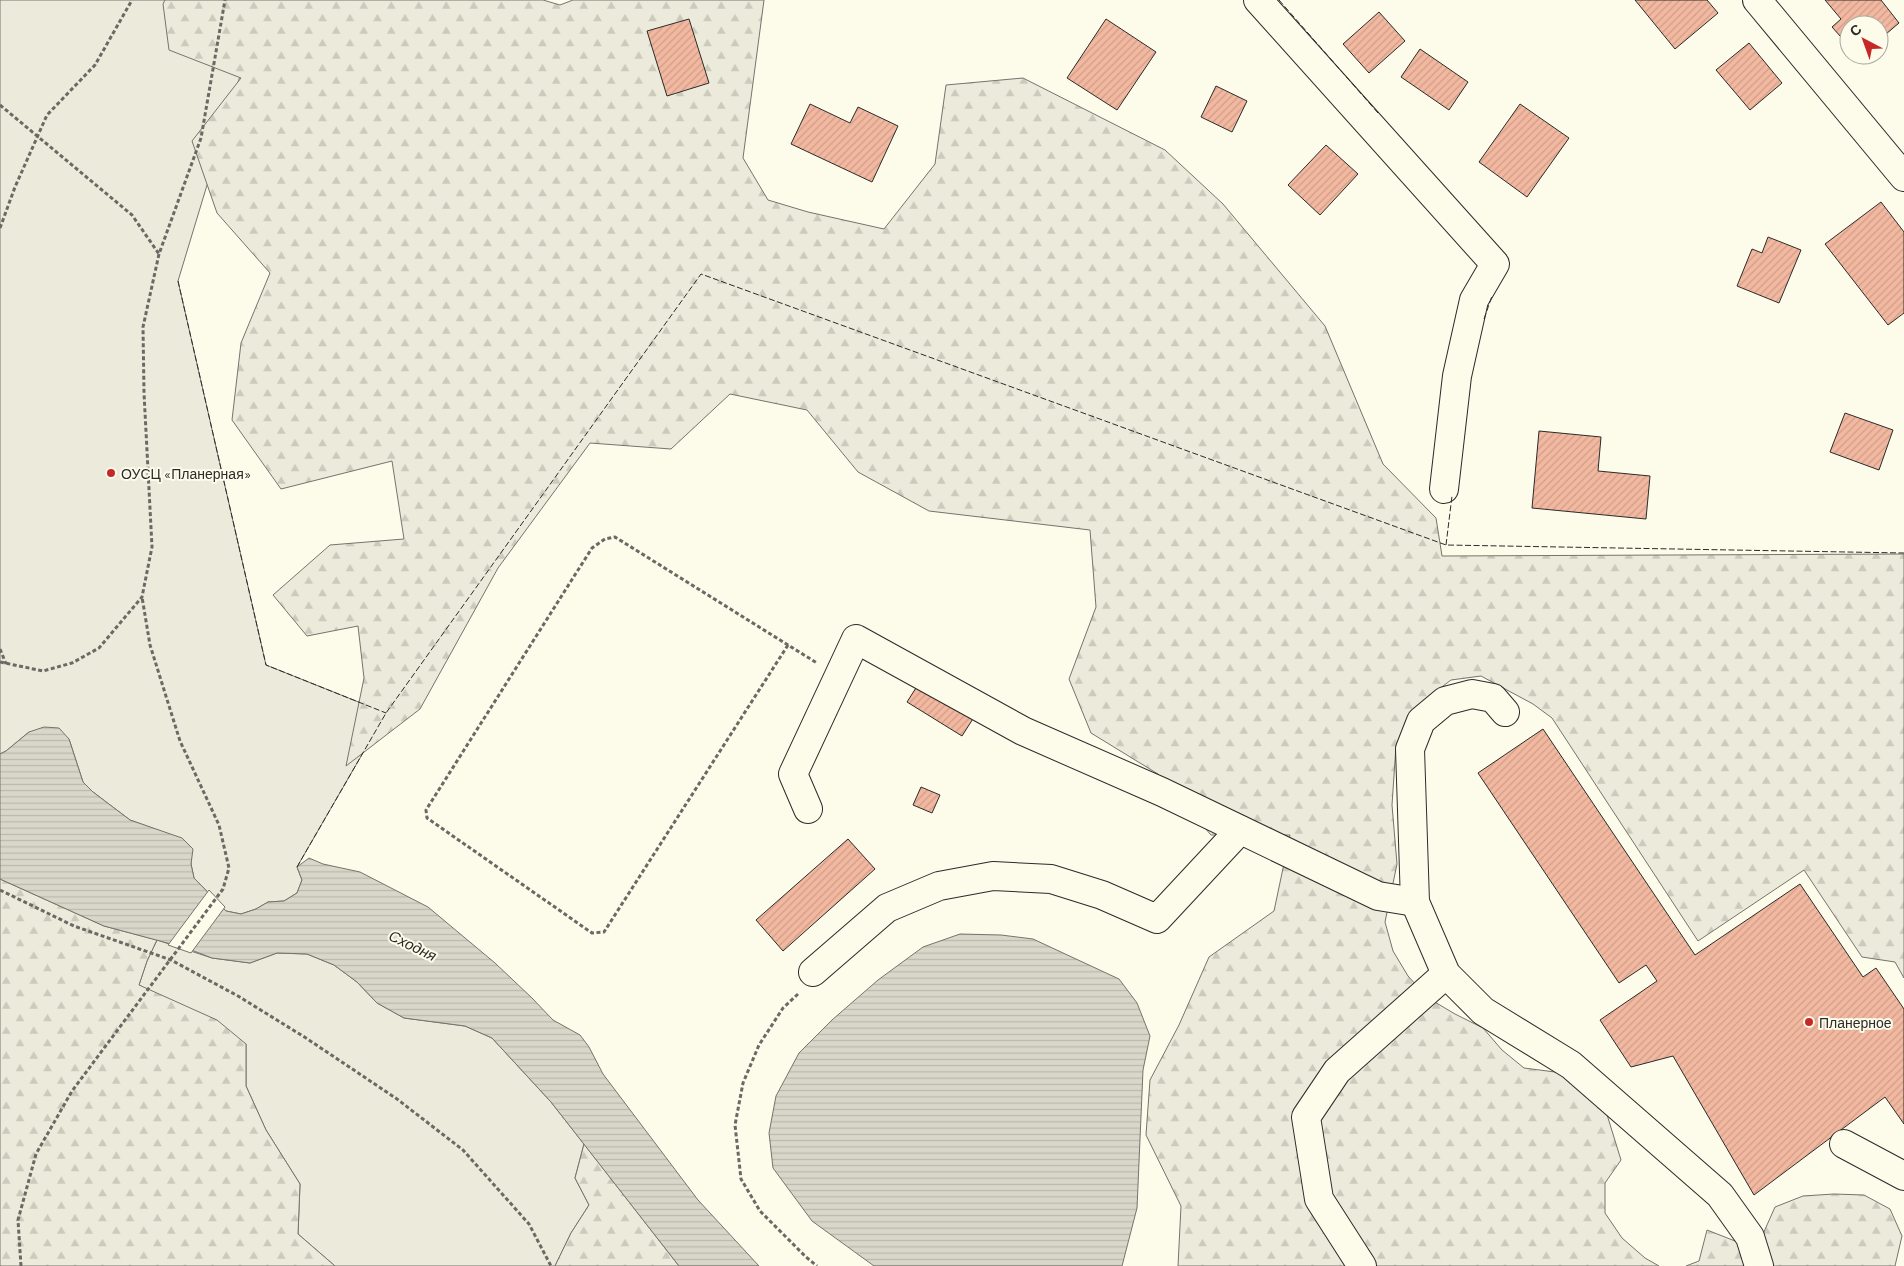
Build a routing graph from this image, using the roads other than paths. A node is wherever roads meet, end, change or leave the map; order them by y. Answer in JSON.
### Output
{"nodes":[{"id":1,"x":1258,"y":0,"type":"edge"},
{"id":2,"x":1757,"y":0,"type":"edge"},
{"id":3,"x":1904,"y":177,"type":"edge"},
{"id":4,"x":1444,"y":489,"type":"dead end"},
{"id":5,"x":1505,"y":712,"type":"dead end"},
{"id":6,"x":808,"y":809,"type":"dead end"},
{"id":7,"x":1240,"y":830,"type":"junction"},
{"id":8,"x":1415,"y":902,"type":"junction"},
{"id":9,"x":813,"y":972,"type":"road end"},
{"id":10,"x":1446,"y":974,"type":"junction"},
{"id":11,"x":1844,"y":1144,"type":"dead end"},
{"id":12,"x":1904,"y":1176,"type":"edge"},
{"id":13,"x":1362,"y":1266,"type":"edge"},
{"id":14,"x":1759,"y":1266,"type":"edge"}],
"edges":[{"from":1,"to":4,"type":"lane"},
{"from":2,"to":3,"type":"lane"},
{"from":5,"to":8,"type":"lane"},
{"from":6,"to":7,"type":"lane"},
{"from":7,"to":8,"type":"lane"},
{"from":7,"to":9,"type":"lane"},
{"from":8,"to":10,"type":"lane"},
{"from":10,"to":13,"type":"lane"},
{"from":10,"to":14,"type":"lane"},
{"from":11,"to":12,"type":"lane"}]}
